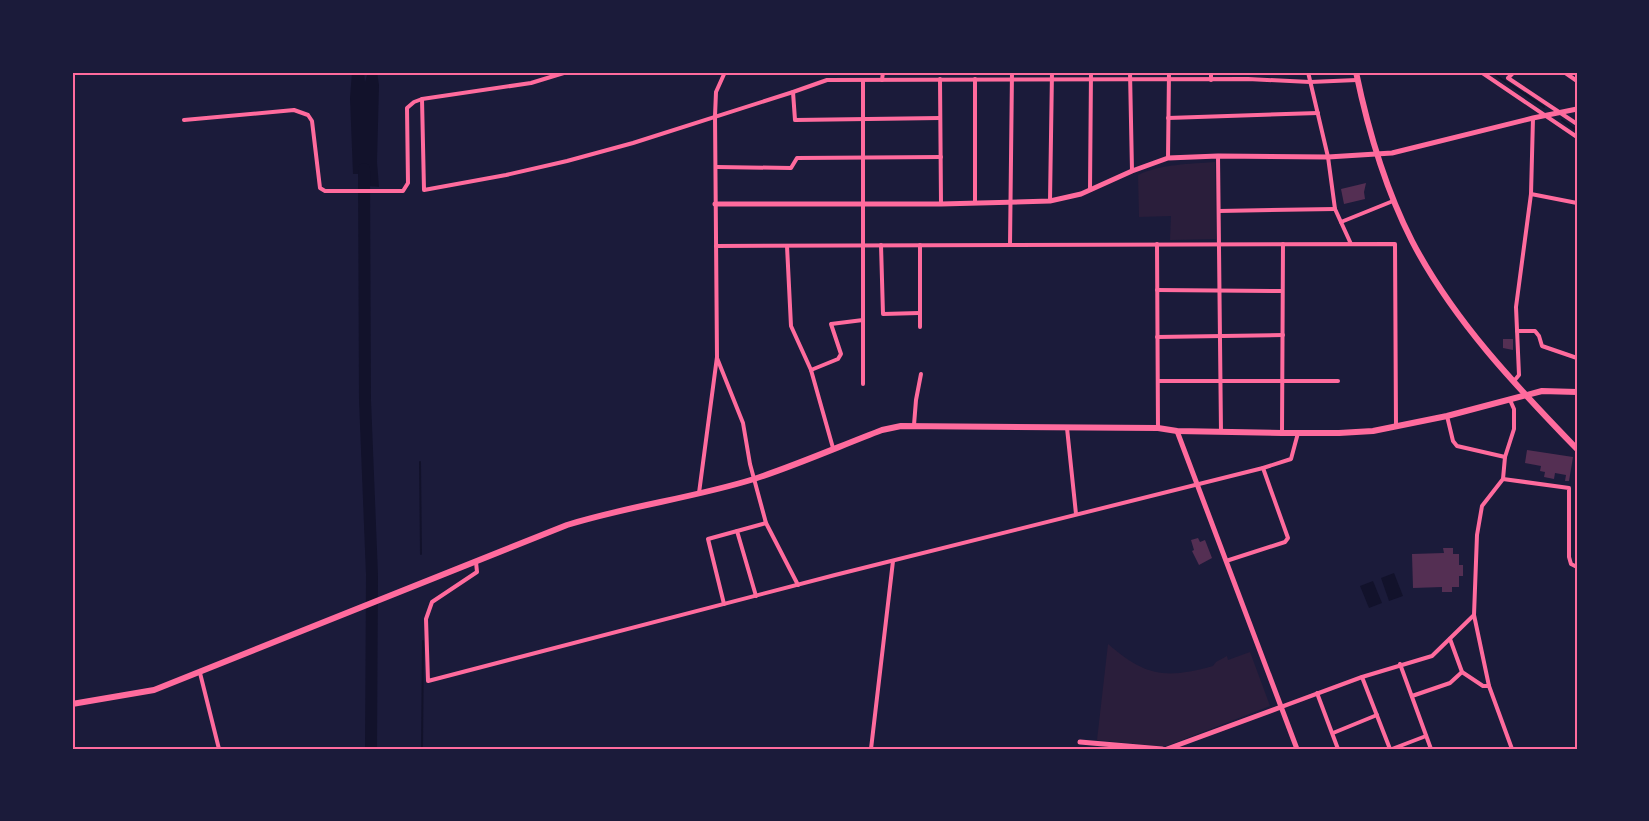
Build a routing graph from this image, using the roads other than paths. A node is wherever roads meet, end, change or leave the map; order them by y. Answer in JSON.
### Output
{"nodes":[{"id":1,"x":564,"y":72,"type":"edge"},
{"id":2,"x":726,"y":72,"type":"edge"},
{"id":3,"x":883,"y":72,"type":"edge"},
{"id":4,"x":1012,"y":72,"type":"edge"},
{"id":5,"x":1052,"y":72,"type":"edge"},
{"id":6,"x":1091,"y":72,"type":"edge"},
{"id":7,"x":1130,"y":72,"type":"edge"},
{"id":8,"x":1169,"y":72,"type":"edge"},
{"id":9,"x":1211,"y":72,"type":"edge"},
{"id":10,"x":1249,"y":72,"type":"edge"},
{"id":11,"x":1308,"y":72,"type":"edge"},
{"id":12,"x":1356,"y":72,"type":"edge"},
{"id":13,"x":1481,"y":72,"type":"edge"},
{"id":14,"x":1514,"y":72,"type":"edge"},
{"id":15,"x":1564,"y":72,"type":"edge"},
{"id":16,"x":940,"y":79,"type":"junction"},
{"id":17,"x":975,"y":79,"type":"junction"},
{"id":18,"x":1248,"y":79,"type":"junction"},
{"id":19,"x":863,"y":80,"type":"junction"},
{"id":20,"x":882,"y":80,"type":"junction"},
{"id":21,"x":1012,"y":80,"type":"junction"},
{"id":22,"x":1052,"y":80,"type":"junction"},
{"id":23,"x":1091,"y":80,"type":"junction"},
{"id":24,"x":1130,"y":80,"type":"junction"},
{"id":25,"x":1211,"y":80,"type":"junction"},
{"id":26,"x":1357,"y":80,"type":"junction"},
{"id":27,"x":1169,"y":81,"type":"junction"},
{"id":28,"x":1577,"y":81,"type":"edge"},
{"id":29,"x":1310,"y":82,"type":"junction"},
{"id":30,"x":793,"y":92,"type":"junction"},
{"id":31,"x":422,"y":99,"type":"junction"},
{"id":32,"x":1577,"y":110,"type":"edge"},
{"id":33,"x":1560,"y":112,"type":"junction"},
{"id":34,"x":1318,"y":113,"type":"junction"},
{"id":35,"x":716,"y":116,"type":"junction"},
{"id":36,"x":1546,"y":116,"type":"junction"},
{"id":37,"x":940,"y":118,"type":"junction"},
{"id":38,"x":1168,"y":118,"type":"junction"},
{"id":39,"x":1533,"y":118,"type":"junction"},
{"id":40,"x":863,"y":119,"type":"junction"},
{"id":41,"x":184,"y":120,"type":"dead end"},
{"id":42,"x":1577,"y":124,"type":"edge"},
{"id":43,"x":1577,"y":137,"type":"edge"},
{"id":44,"x":1376,"y":154,"type":"junction"},
{"id":45,"x":1218,"y":156,"type":"junction"},
{"id":46,"x":863,"y":157,"type":"junction"},
{"id":47,"x":941,"y":157,"type":"junction"},
{"id":48,"x":1328,"y":157,"type":"junction"},
{"id":49,"x":1168,"y":158,"type":"junction"},
{"id":50,"x":717,"y":167,"type":"junction"},
{"id":51,"x":1132,"y":171,"type":"junction"},
{"id":52,"x":1090,"y":190,"type":"junction"},
{"id":53,"x":1531,"y":194,"type":"junction"},
{"id":54,"x":1394,"y":200,"type":"junction"},
{"id":55,"x":1050,"y":201,"type":"junction"},
{"id":56,"x":1011,"y":202,"type":"junction"},
{"id":57,"x":975,"y":203,"type":"junction"},
{"id":58,"x":1577,"y":203,"type":"edge"},
{"id":59,"x":715,"y":204,"type":"junction"},
{"id":60,"x":863,"y":204,"type":"junction"},
{"id":61,"x":941,"y":204,"type":"junction"},
{"id":62,"x":1335,"y":209,"type":"junction"},
{"id":63,"x":1219,"y":211,"type":"junction"},
{"id":64,"x":1341,"y":222,"type":"junction"},
{"id":65,"x":1157,"y":244,"type":"junction"},
{"id":66,"x":1219,"y":244,"type":"junction"},
{"id":67,"x":1283,"y":244,"type":"junction"},
{"id":68,"x":1351,"y":244,"type":"junction"},
{"id":69,"x":863,"y":245,"type":"junction"},
{"id":70,"x":881,"y":245,"type":"junction"},
{"id":71,"x":920,"y":245,"type":"junction"},
{"id":72,"x":1010,"y":245,"type":"junction"},
{"id":73,"x":716,"y":246,"type":"junction"},
{"id":74,"x":787,"y":246,"type":"junction"},
{"id":75,"x":1219,"y":289,"type":"junction"},
{"id":76,"x":1157,"y":290,"type":"junction"},
{"id":77,"x":1283,"y":291,"type":"junction"},
{"id":78,"x":919,"y":313,"type":"junction"},
{"id":79,"x":863,"y":320,"type":"junction"},
{"id":80,"x":920,"y":327,"type":"dead end"},
{"id":81,"x":1516,"y":331,"type":"junction"},
{"id":82,"x":1283,"y":335,"type":"junction"},
{"id":83,"x":1158,"y":336,"type":"junction"},
{"id":84,"x":1220,"y":336,"type":"junction"},
{"id":85,"x":717,"y":357,"type":"junction"},
{"id":86,"x":1577,"y":358,"type":"edge"},
{"id":87,"x":811,"y":370,"type":"junction"},
{"id":88,"x":921,"y":374,"type":"dead end"},
{"id":89,"x":1158,"y":381,"type":"junction"},
{"id":90,"x":1282,"y":381,"type":"junction"},
{"id":91,"x":1338,"y":381,"type":"dead end"},
{"id":92,"x":1513,"y":381,"type":"junction"},
{"id":93,"x":1220,"y":382,"type":"junction"},
{"id":94,"x":863,"y":384,"type":"dead end"},
{"id":95,"x":1577,"y":392,"type":"edge"},
{"id":96,"x":1527,"y":396,"type":"junction"},
{"id":97,"x":1510,"y":400,"type":"junction"},
{"id":98,"x":1448,"y":416,"type":"junction"},
{"id":99,"x":914,"y":425,"type":"junction"},
{"id":100,"x":1396,"y":427,"type":"junction"},
{"id":101,"x":1067,"y":428,"type":"junction"},
{"id":102,"x":1158,"y":428,"type":"junction"},
{"id":103,"x":1177,"y":431,"type":"junction"},
{"id":104,"x":1221,"y":432,"type":"junction"},
{"id":105,"x":1298,"y":433,"type":"junction"},
{"id":106,"x":1282,"y":434,"type":"junction"},
{"id":107,"x":833,"y":448,"type":"junction"},
{"id":108,"x":1577,"y":449,"type":"edge"},
{"id":109,"x":1506,"y":457,"type":"junction"},
{"id":110,"x":1263,"y":468,"type":"junction"},
{"id":111,"x":754,"y":479,"type":"junction"},
{"id":112,"x":1503,"y":479,"type":"junction"},
{"id":113,"x":1196,"y":484,"type":"junction"},
{"id":114,"x":699,"y":494,"type":"junction"},
{"id":115,"x":1076,"y":514,"type":"junction"},
{"id":116,"x":766,"y":523,"type":"junction"},
{"id":117,"x":737,"y":531,"type":"junction"},
{"id":118,"x":476,"y":561,"type":"junction"},
{"id":119,"x":893,"y":561,"type":"junction"},
{"id":120,"x":1226,"y":561,"type":"junction"},
{"id":121,"x":1577,"y":567,"type":"edge"},
{"id":122,"x":798,"y":585,"type":"junction"},
{"id":123,"x":756,"y":596,"type":"junction"},
{"id":124,"x":724,"y":604,"type":"junction"},
{"id":125,"x":1474,"y":615,"type":"junction"},
{"id":126,"x":1449,"y":639,"type":"junction"},
{"id":127,"x":1400,"y":664,"type":"junction"},
{"id":128,"x":1462,"y":672,"type":"junction"},
{"id":129,"x":200,"y":673,"type":"junction"},
{"id":130,"x":1362,"y":677,"type":"junction"},
{"id":131,"x":1489,"y":686,"type":"junction"},
{"id":132,"x":1317,"y":693,"type":"junction"},
{"id":133,"x":1412,"y":696,"type":"junction"},
{"id":134,"x":72,"y":704,"type":"edge"},
{"id":135,"x":1281,"y":707,"type":"junction"},
{"id":136,"x":1377,"y":715,"type":"junction"},
{"id":137,"x":1333,"y":733,"type":"junction"},
{"id":138,"x":1426,"y":736,"type":"junction"},
{"id":139,"x":1080,"y":742,"type":"dead end"},
{"id":140,"x":219,"y":749,"type":"edge"},
{"id":141,"x":872,"y":749,"type":"edge"},
{"id":142,"x":1162,"y":749,"type":"edge"},
{"id":143,"x":1167,"y":749,"type":"edge"},
{"id":144,"x":1297,"y":749,"type":"edge"},
{"id":145,"x":1338,"y":749,"type":"edge"},
{"id":146,"x":1391,"y":749,"type":"edge"},
{"id":147,"x":1431,"y":749,"type":"edge"},
{"id":148,"x":1512,"y":749,"type":"edge"}],
"edges":[{"from":1,"to":31,"type":"street"},
{"from":2,"to":35,"type":"street"},
{"from":3,"to":20,"type":"street"},
{"from":4,"to":21,"type":"street"},
{"from":5,"to":22,"type":"street"},
{"from":6,"to":23,"type":"street"},
{"from":7,"to":24,"type":"street"},
{"from":8,"to":27,"type":"street"},
{"from":9,"to":25,"type":"street"},
{"from":10,"to":18,"type":"street"},
{"from":11,"to":29,"type":"street"},
{"from":12,"to":26,"type":"main road"},
{"from":13,"to":36,"type":"street"},
{"from":14,"to":33,"type":"street"},
{"from":15,"to":28,"type":"street"},
{"from":16,"to":17,"type":"street"},
{"from":16,"to":20,"type":"street"},
{"from":16,"to":37,"type":"street"},
{"from":17,"to":21,"type":"street"},
{"from":17,"to":57,"type":"street"},
{"from":18,"to":25,"type":"street"},
{"from":18,"to":29,"type":"street"},
{"from":19,"to":20,"type":"street"},
{"from":19,"to":30,"type":"street"},
{"from":19,"to":40,"type":"street"},
{"from":21,"to":22,"type":"street"},
{"from":21,"to":56,"type":"street"},
{"from":22,"to":23,"type":"street"},
{"from":22,"to":55,"type":"street"},
{"from":23,"to":24,"type":"street"},
{"from":23,"to":52,"type":"street"},
{"from":24,"to":27,"type":"street"},
{"from":24,"to":51,"type":"street"},
{"from":25,"to":27,"type":"street"},
{"from":26,"to":29,"type":"street"},
{"from":26,"to":44,"type":"main road"},
{"from":27,"to":38,"type":"street"},
{"from":29,"to":34,"type":"street"},
{"from":30,"to":35,"type":"street"},
{"from":30,"to":40,"type":"street"},
{"from":31,"to":35,"type":"street"},
{"from":31,"to":41,"type":"street"},
{"from":32,"to":33,"type":"street"},
{"from":33,"to":36,"type":"street"},
{"from":33,"to":42,"type":"street"},
{"from":34,"to":38,"type":"street"},
{"from":34,"to":48,"type":"street"},
{"from":35,"to":50,"type":"street"},
{"from":36,"to":39,"type":"street"},
{"from":36,"to":43,"type":"street"},
{"from":37,"to":40,"type":"street"},
{"from":37,"to":47,"type":"street"},
{"from":38,"to":49,"type":"street"},
{"from":39,"to":44,"type":"street"},
{"from":39,"to":53,"type":"street"},
{"from":40,"to":46,"type":"street"},
{"from":44,"to":48,"type":"street"},
{"from":44,"to":54,"type":"main road"},
{"from":45,"to":48,"type":"street"},
{"from":45,"to":49,"type":"street"},
{"from":45,"to":63,"type":"street"},
{"from":46,"to":47,"type":"street"},
{"from":46,"to":50,"type":"street"},
{"from":46,"to":60,"type":"street"},
{"from":47,"to":61,"type":"street"},
{"from":48,"to":62,"type":"street"},
{"from":49,"to":51,"type":"street"},
{"from":50,"to":59,"type":"street"},
{"from":51,"to":52,"type":"street"},
{"from":52,"to":55,"type":"street"},
{"from":53,"to":58,"type":"street"},
{"from":53,"to":81,"type":"street"},
{"from":54,"to":64,"type":"street"},
{"from":54,"to":92,"type":"main road"},
{"from":55,"to":56,"type":"street"},
{"from":56,"to":57,"type":"street"},
{"from":56,"to":72,"type":"street"},
{"from":57,"to":61,"type":"street"},
{"from":59,"to":60,"type":"street"},
{"from":59,"to":73,"type":"street"},
{"from":60,"to":61,"type":"street"},
{"from":60,"to":69,"type":"street"},
{"from":62,"to":63,"type":"street"},
{"from":62,"to":64,"type":"street"},
{"from":63,"to":66,"type":"street"},
{"from":64,"to":68,"type":"street"},
{"from":65,"to":66,"type":"street"},
{"from":65,"to":72,"type":"street"},
{"from":65,"to":76,"type":"street"},
{"from":66,"to":67,"type":"street"},
{"from":66,"to":75,"type":"street"},
{"from":67,"to":68,"type":"street"},
{"from":67,"to":77,"type":"street"},
{"from":68,"to":100,"type":"street"},
{"from":69,"to":70,"type":"street"},
{"from":69,"to":74,"type":"street"},
{"from":69,"to":79,"type":"street"},
{"from":70,"to":71,"type":"street"},
{"from":70,"to":78,"type":"street"},
{"from":71,"to":72,"type":"street"},
{"from":71,"to":78,"type":"street"},
{"from":73,"to":74,"type":"street"},
{"from":73,"to":85,"type":"street"},
{"from":74,"to":87,"type":"street"},
{"from":75,"to":76,"type":"street"},
{"from":75,"to":77,"type":"street"},
{"from":75,"to":84,"type":"street"},
{"from":76,"to":83,"type":"street"},
{"from":77,"to":82,"type":"street"},
{"from":78,"to":80,"type":"street"},
{"from":79,"to":87,"type":"street"},
{"from":79,"to":94,"type":"street"},
{"from":81,"to":86,"type":"street"},
{"from":81,"to":92,"type":"street"},
{"from":82,"to":84,"type":"street"},
{"from":82,"to":90,"type":"street"},
{"from":83,"to":84,"type":"street"},
{"from":83,"to":89,"type":"street"},
{"from":84,"to":93,"type":"street"},
{"from":85,"to":111,"type":"street"},
{"from":85,"to":114,"type":"street"},
{"from":87,"to":107,"type":"street"},
{"from":88,"to":99,"type":"street"},
{"from":89,"to":93,"type":"street"},
{"from":89,"to":102,"type":"street"},
{"from":90,"to":91,"type":"street"},
{"from":90,"to":93,"type":"street"},
{"from":90,"to":106,"type":"street"},
{"from":92,"to":96,"type":"main road"},
{"from":93,"to":104,"type":"street"},
{"from":95,"to":96,"type":"main road"},
{"from":96,"to":97,"type":"main road"},
{"from":96,"to":108,"type":"main road"},
{"from":97,"to":98,"type":"main road"},
{"from":97,"to":109,"type":"street"},
{"from":98,"to":100,"type":"main road"},
{"from":98,"to":109,"type":"street"},
{"from":99,"to":101,"type":"main road"},
{"from":99,"to":107,"type":"main road"},
{"from":100,"to":105,"type":"main road"},
{"from":101,"to":102,"type":"main road"},
{"from":101,"to":115,"type":"street"},
{"from":102,"to":103,"type":"main road"},
{"from":103,"to":104,"type":"main road"},
{"from":103,"to":113,"type":"street"},
{"from":104,"to":106,"type":"main road"},
{"from":105,"to":106,"type":"main road"},
{"from":105,"to":110,"type":"street"},
{"from":107,"to":111,"type":"main road"},
{"from":109,"to":112,"type":"street"},
{"from":110,"to":113,"type":"street"},
{"from":110,"to":120,"type":"street"},
{"from":111,"to":114,"type":"main road"},
{"from":111,"to":116,"type":"street"},
{"from":112,"to":121,"type":"street"},
{"from":112,"to":125,"type":"street"},
{"from":113,"to":115,"type":"street"},
{"from":113,"to":120,"type":"street"},
{"from":114,"to":118,"type":"main road"},
{"from":115,"to":119,"type":"street"},
{"from":116,"to":117,"type":"street"},
{"from":116,"to":122,"type":"street"},
{"from":117,"to":123,"type":"street"},
{"from":117,"to":124,"type":"street"},
{"from":118,"to":124,"type":"street"},
{"from":118,"to":129,"type":"main road"},
{"from":119,"to":122,"type":"street"},
{"from":119,"to":141,"type":"street"},
{"from":120,"to":135,"type":"street"},
{"from":122,"to":123,"type":"street"},
{"from":123,"to":124,"type":"street"},
{"from":125,"to":126,"type":"street"},
{"from":125,"to":131,"type":"street"},
{"from":126,"to":127,"type":"street"},
{"from":126,"to":128,"type":"street"},
{"from":127,"to":130,"type":"street"},
{"from":127,"to":133,"type":"street"},
{"from":128,"to":131,"type":"street"},
{"from":128,"to":133,"type":"street"},
{"from":129,"to":134,"type":"main road"},
{"from":129,"to":140,"type":"street"},
{"from":130,"to":132,"type":"street"},
{"from":130,"to":136,"type":"street"},
{"from":131,"to":148,"type":"street"},
{"from":132,"to":135,"type":"street"},
{"from":132,"to":137,"type":"street"},
{"from":133,"to":138,"type":"street"},
{"from":135,"to":143,"type":"street"},
{"from":135,"to":144,"type":"street"},
{"from":136,"to":137,"type":"street"},
{"from":136,"to":146,"type":"street"},
{"from":137,"to":145,"type":"street"},
{"from":138,"to":146,"type":"street"},
{"from":138,"to":147,"type":"street"},
{"from":139,"to":142,"type":"street"}]}
